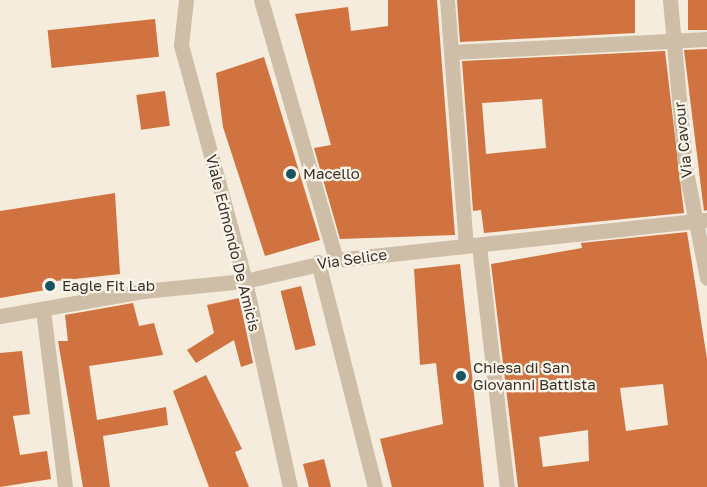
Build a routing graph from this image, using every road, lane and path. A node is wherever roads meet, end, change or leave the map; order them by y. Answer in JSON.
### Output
{"nodes":[{"id":1,"x":186,"y":0,"type":"edge"},
{"id":2,"x":261,"y":0,"type":"edge"},
{"id":3,"x":447,"y":0,"type":"edge"},
{"id":4,"x":670,"y":0,"type":"edge"},
{"id":5,"x":707,"y":39,"type":"edge"},
{"id":6,"x":674,"y":41,"type":"junction"},
{"id":7,"x":452,"y":52,"type":"junction"},
{"id":8,"x":700,"y":221,"type":"edge"},
{"id":9,"x":472,"y":246,"type":"junction"},
{"id":10,"x":336,"y":260,"type":"junction"},
{"id":11,"x":318,"y":262,"type":"junction"},
{"id":12,"x":707,"y":277,"type":"edge"},
{"id":13,"x":245,"y":281,"type":"junction"},
{"id":14,"x":43,"y":310,"type":"junction"},
{"id":15,"x":0,"y":316,"type":"edge"},
{"id":16,"x":65,"y":487,"type":"edge"},
{"id":17,"x":290,"y":487,"type":"edge"},
{"id":18,"x":375,"y":487,"type":"edge"},
{"id":19,"x":507,"y":487,"type":"edge"}],
"edges":[{"from":1,"to":13,"type":"street","name":"Viale Edmondo De Amicis"},
{"from":2,"to":10,"type":"street"},
{"from":3,"to":7,"type":"street"},
{"from":4,"to":6,"type":"street","name":"Via Cavour"},
{"from":5,"to":6,"type":"street"},
{"from":6,"to":7,"type":"street"},
{"from":6,"to":8,"type":"street","name":"Via Cavour"},
{"from":7,"to":9,"type":"street"},
{"from":8,"to":9,"type":"street","name":"Via Selice"},
{"from":8,"to":12,"type":"street","name":"Via Cavour"},
{"from":9,"to":10,"type":"street","name":"Via Selice"},
{"from":9,"to":19,"type":"street"},
{"from":10,"to":11,"type":"street","name":"Via Selice"},
{"from":11,"to":13,"type":"street","name":"Via Selice"},
{"from":11,"to":18,"type":"street"},
{"from":13,"to":14,"type":"street","name":"Via Selice"},
{"from":13,"to":17,"type":"street","name":"Viale Edmondo De Amicis"},
{"from":14,"to":15,"type":"street","name":"Via Selice"},
{"from":14,"to":16,"type":"street"}]}
